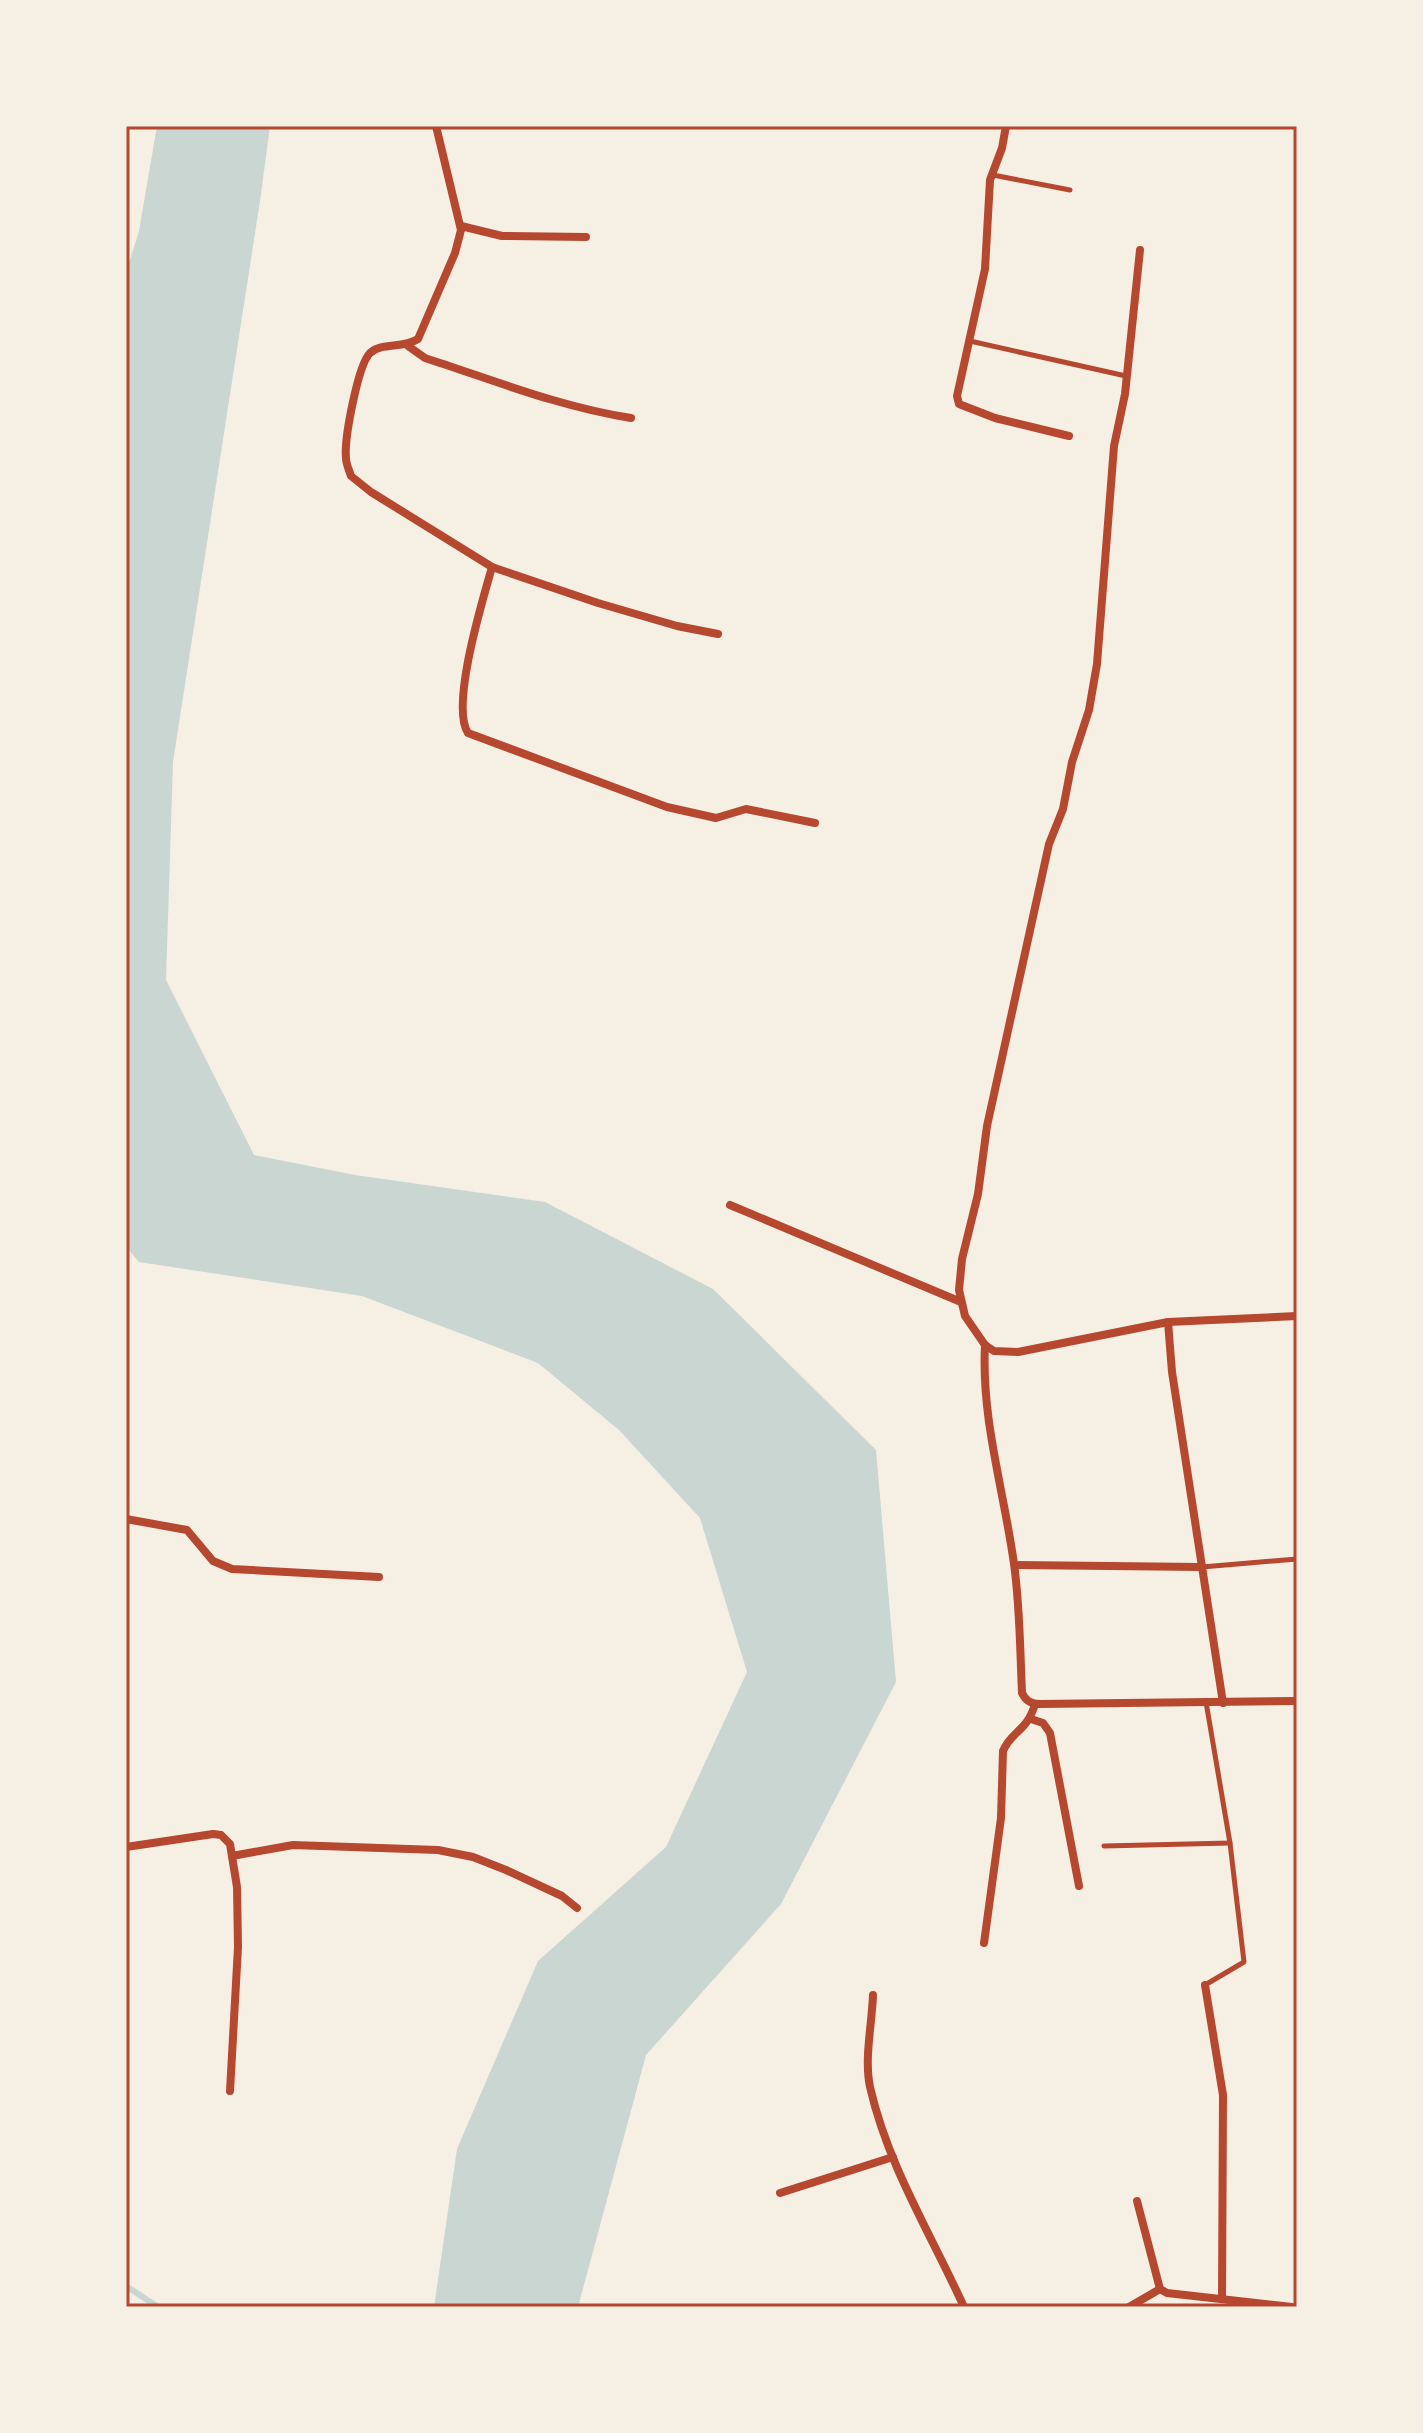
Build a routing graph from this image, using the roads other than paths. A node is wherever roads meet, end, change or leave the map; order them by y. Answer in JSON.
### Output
{"nodes":[{"id":1,"x":436,"y":126,"type":"edge"},
{"id":2,"x":1006,"y":126,"type":"edge"},
{"id":3,"x":992,"y":175,"type":"junction"},
{"id":4,"x":1070,"y":190,"type":"dead end"},
{"id":5,"x":461,"y":226,"type":"junction"},
{"id":6,"x":586,"y":237,"type":"dead end"},
{"id":7,"x":1140,"y":250,"type":"dead end"},
{"id":8,"x":969,"y":341,"type":"junction"},
{"id":9,"x":408,"y":346,"type":"junction"},
{"id":10,"x":1126,"y":376,"type":"junction"},
{"id":11,"x":631,"y":418,"type":"dead end"},
{"id":12,"x":1069,"y":436,"type":"dead end"},
{"id":13,"x":492,"y":567,"type":"junction"},
{"id":14,"x":718,"y":634,"type":"dead end"},
{"id":15,"x":815,"y":823,"type":"dead end"},
{"id":16,"x":730,"y":1205,"type":"dead end"},
{"id":17,"x":961,"y":1302,"type":"junction"},
{"id":18,"x":1297,"y":1316,"type":"edge"},
{"id":19,"x":1168,"y":1322,"type":"junction"},
{"id":20,"x":985,"y":1345,"type":"junction"},
{"id":21,"x":126,"y":1519,"type":"edge"},
{"id":22,"x":1297,"y":1559,"type":"edge"},
{"id":23,"x":1015,"y":1565,"type":"junction"},
{"id":24,"x":1201,"y":1567,"type":"junction"},
{"id":25,"x":379,"y":1577,"type":"dead end"},
{"id":26,"x":1297,"y":1701,"type":"edge"},
{"id":27,"x":1206,"y":1702,"type":"junction"},
{"id":28,"x":1223,"y":1703,"type":"junction"},
{"id":29,"x":1035,"y":1704,"type":"junction"},
{"id":30,"x":1031,"y":1719,"type":"junction"},
{"id":31,"x":1230,"y":1843,"type":"junction"},
{"id":32,"x":1104,"y":1846,"type":"dead end"},
{"id":33,"x":126,"y":1847,"type":"edge"},
{"id":34,"x":232,"y":1856,"type":"junction"},
{"id":35,"x":1079,"y":1886,"type":"dead end"},
{"id":36,"x":577,"y":1908,"type":"dead end"},
{"id":37,"x":984,"y":1943,"type":"dead end"},
{"id":38,"x":1205,"y":1985,"type":"joint"},
{"id":39,"x":873,"y":1995,"type":"dead end"},
{"id":40,"x":230,"y":2091,"type":"dead end"},
{"id":41,"x":893,"y":2157,"type":"junction"},
{"id":42,"x":780,"y":2193,"type":"dead end"},
{"id":43,"x":1137,"y":2201,"type":"dead end"},
{"id":44,"x":1160,"y":2289,"type":"junction"},
{"id":45,"x":1222,"y":2299,"type":"junction"},
{"id":46,"x":964,"y":2307,"type":"edge"},
{"id":47,"x":1129,"y":2307,"type":"edge"},
{"id":48,"x":1292,"y":2307,"type":"edge"}],
"edges":[{"from":1,"to":5,"type":"street"},
{"from":2,"to":3,"type":"street"},
{"from":3,"to":4,"type":"lane"},
{"from":3,"to":8,"type":"street"},
{"from":5,"to":6,"type":"street"},
{"from":5,"to":9,"type":"street"},
{"from":7,"to":10,"type":"street"},
{"from":8,"to":10,"type":"lane"},
{"from":8,"to":12,"type":"street"},
{"from":9,"to":11,"type":"street"},
{"from":9,"to":13,"type":"street"},
{"from":10,"to":17,"type":"street"},
{"from":13,"to":14,"type":"street"},
{"from":13,"to":15,"type":"street"},
{"from":16,"to":17,"type":"street"},
{"from":17,"to":20,"type":"street"},
{"from":18,"to":19,"type":"street"},
{"from":19,"to":20,"type":"street"},
{"from":19,"to":24,"type":"street"},
{"from":20,"to":23,"type":"street"},
{"from":21,"to":25,"type":"street"},
{"from":22,"to":24,"type":"lane"},
{"from":23,"to":24,"type":"street"},
{"from":23,"to":29,"type":"street"},
{"from":24,"to":28,"type":"street"},
{"from":26,"to":28,"type":"street"},
{"from":27,"to":28,"type":"street"},
{"from":27,"to":29,"type":"street"},
{"from":27,"to":31,"type":"lane"},
{"from":29,"to":30,"type":"street"},
{"from":30,"to":35,"type":"street"},
{"from":30,"to":37,"type":"street"},
{"from":31,"to":32,"type":"lane"},
{"from":31,"to":38,"type":"lane"},
{"from":33,"to":34,"type":"street"},
{"from":34,"to":36,"type":"street"},
{"from":34,"to":40,"type":"street"},
{"from":38,"to":45,"type":"street"},
{"from":39,"to":41,"type":"street"},
{"from":41,"to":42,"type":"street"},
{"from":41,"to":46,"type":"street"},
{"from":43,"to":44,"type":"street"},
{"from":44,"to":45,"type":"street"},
{"from":44,"to":47,"type":"street"},
{"from":45,"to":48,"type":"street"}]}
